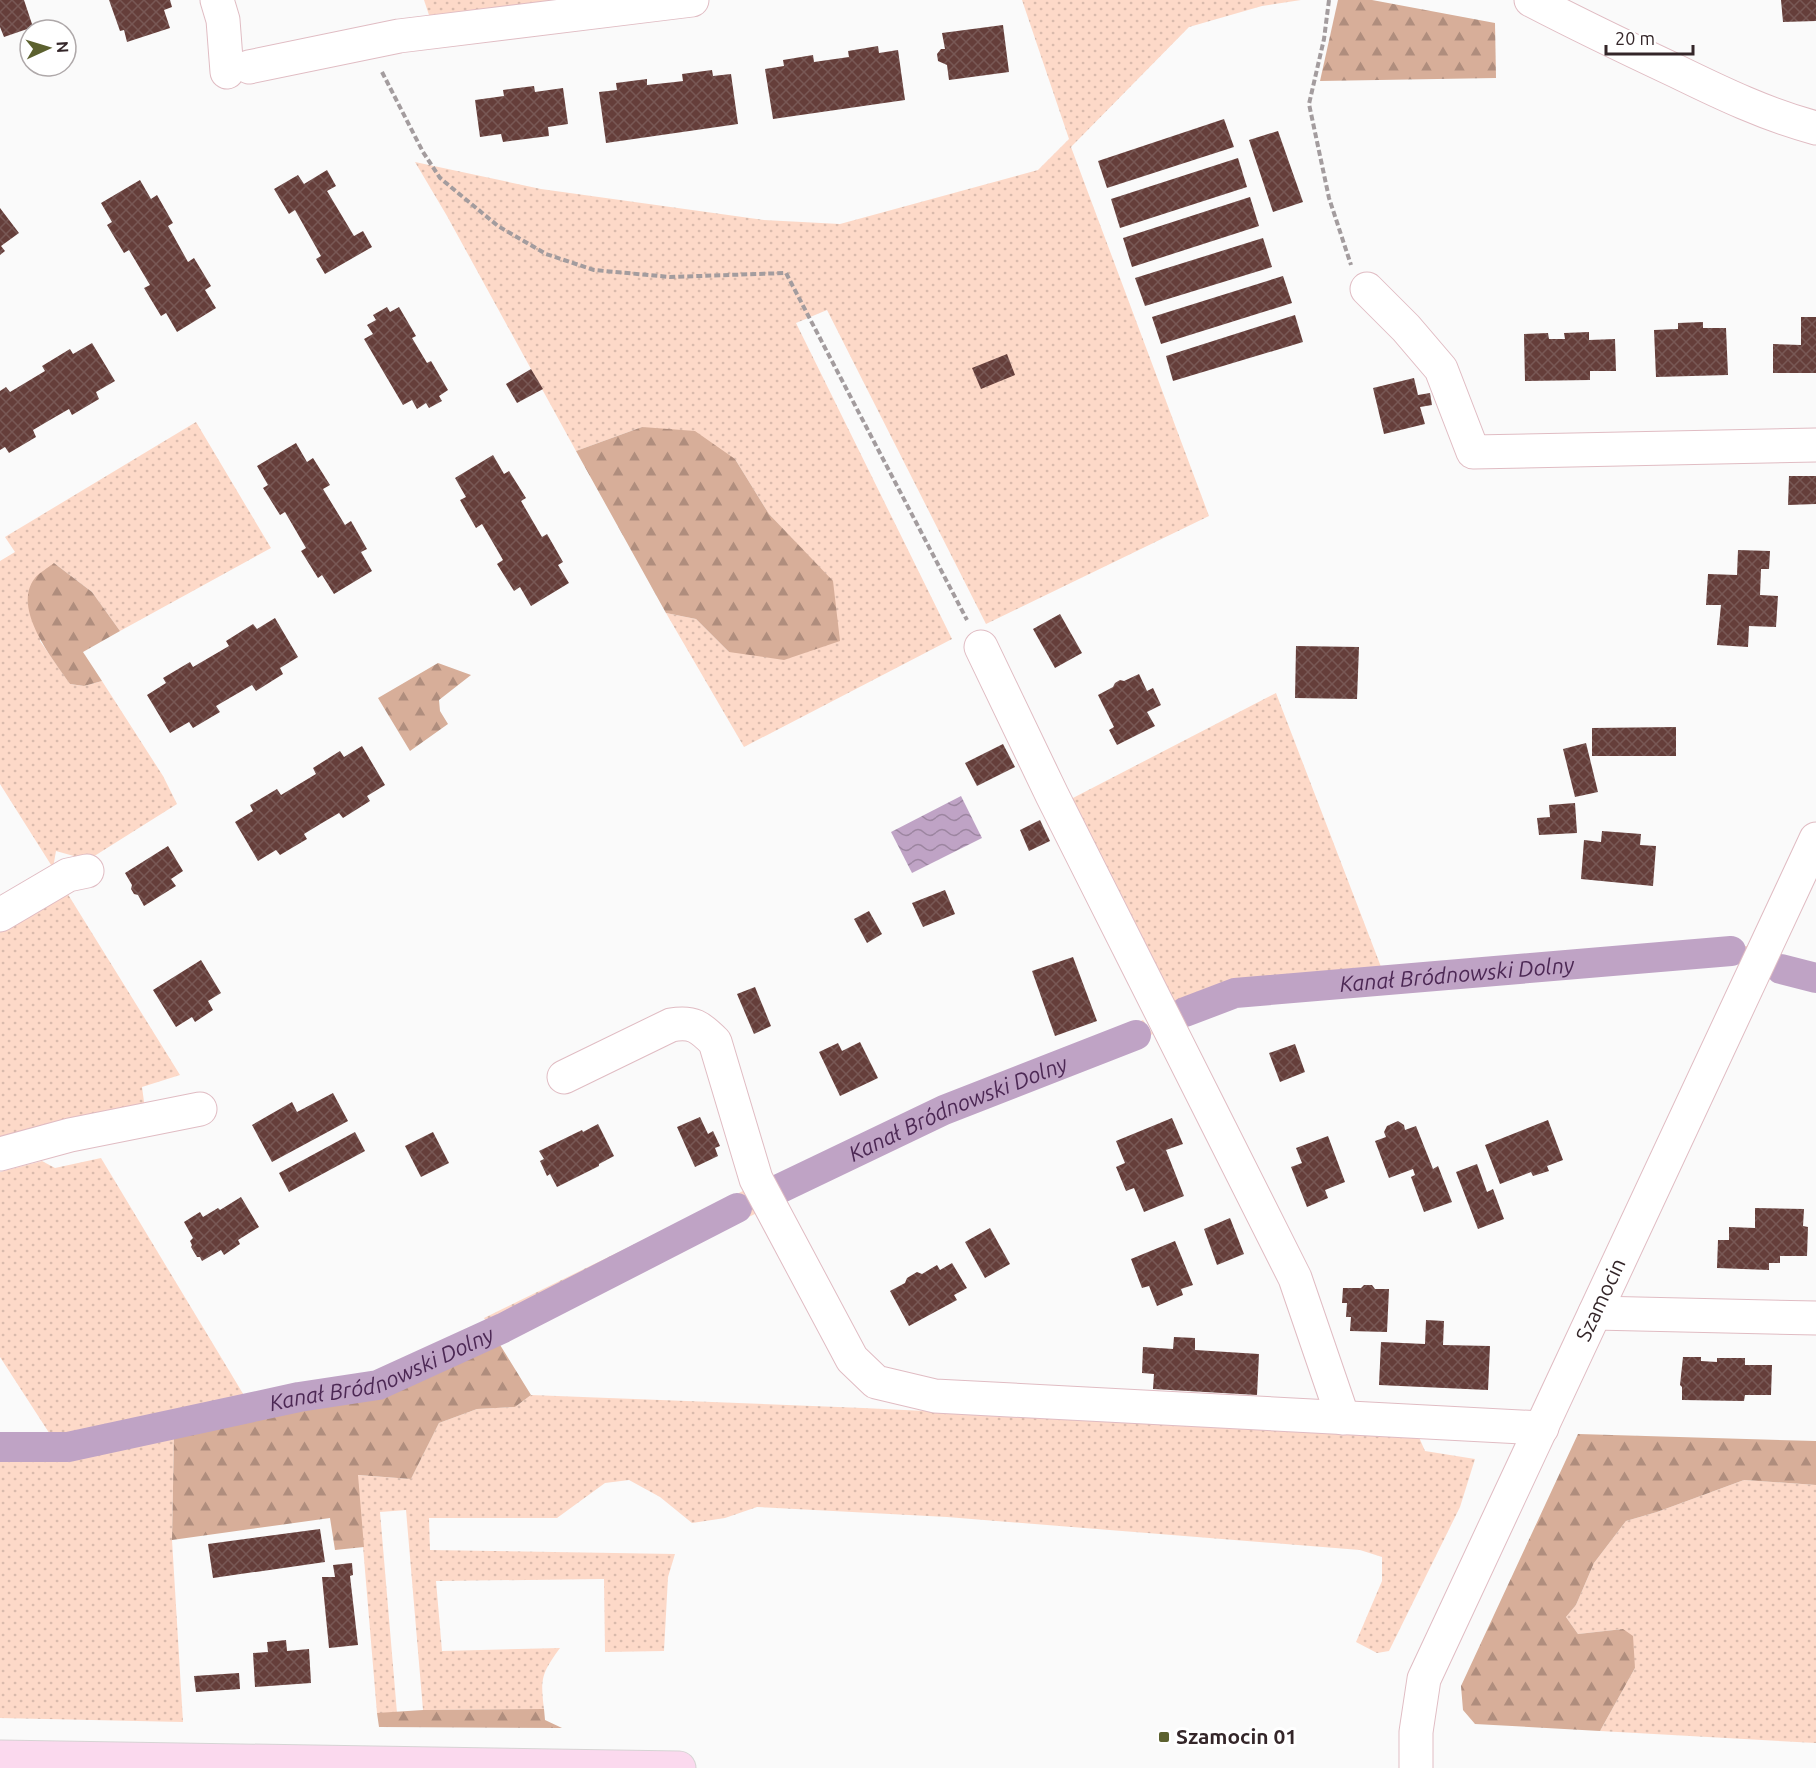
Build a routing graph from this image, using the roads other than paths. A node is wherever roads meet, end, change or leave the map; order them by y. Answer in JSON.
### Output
{"nodes":[{"id":1,"x":217,"y":0,"type":"edge"},
{"id":2,"x":692,"y":0,"type":"edge"},
{"id":3,"x":1531,"y":0,"type":"edge"},
{"id":4,"x":1580,"y":14,"type":"edge"},
{"id":5,"x":1816,"y":128,"type":"edge"},
{"id":6,"x":1367,"y":289,"type":"road end"},
{"id":7,"x":1816,"y":445,"type":"edge"},
{"id":8,"x":981,"y":647,"type":"road end"},
{"id":9,"x":1816,"y":838,"type":"edge"},
{"id":10,"x":87,"y":871,"type":"dead end"},
{"id":11,"x":0,"y":915,"type":"edge"},
{"id":12,"x":564,"y":1077,"type":"dead end"},
{"id":13,"x":200,"y":1109,"type":"dead end"},
{"id":14,"x":0,"y":1154,"type":"edge"},
{"id":15,"x":1595,"y":1313,"type":"junction"},
{"id":16,"x":1816,"y":1318,"type":"edge"},
{"id":17,"x":1343,"y":1418,"type":"junction"},
{"id":18,"x":1542,"y":1428,"type":"junction"},
{"id":19,"x":0,"y":1757,"type":"edge"},
{"id":20,"x":679,"y":1768,"type":"edge"},
{"id":21,"x":1416,"y":1768,"type":"edge"}],
"edges":[{"from":1,"to":2,"type":"street"},
{"from":3,"to":4,"type":"street"},
{"from":4,"to":5,"type":"street"},
{"from":6,"to":7,"type":"street"},
{"from":8,"to":17,"type":"street"},
{"from":9,"to":15,"type":"street","name":"Szamocin"},
{"from":10,"to":11,"type":"street"},
{"from":12,"to":17,"type":"street"},
{"from":13,"to":14,"type":"street"},
{"from":15,"to":16,"type":"street"},
{"from":15,"to":18,"type":"street","name":"Szamocin"},
{"from":17,"to":18,"type":"street"},
{"from":18,"to":21,"type":"street","name":"Szamocin"},
{"from":19,"to":20,"type":"main road"}]}
